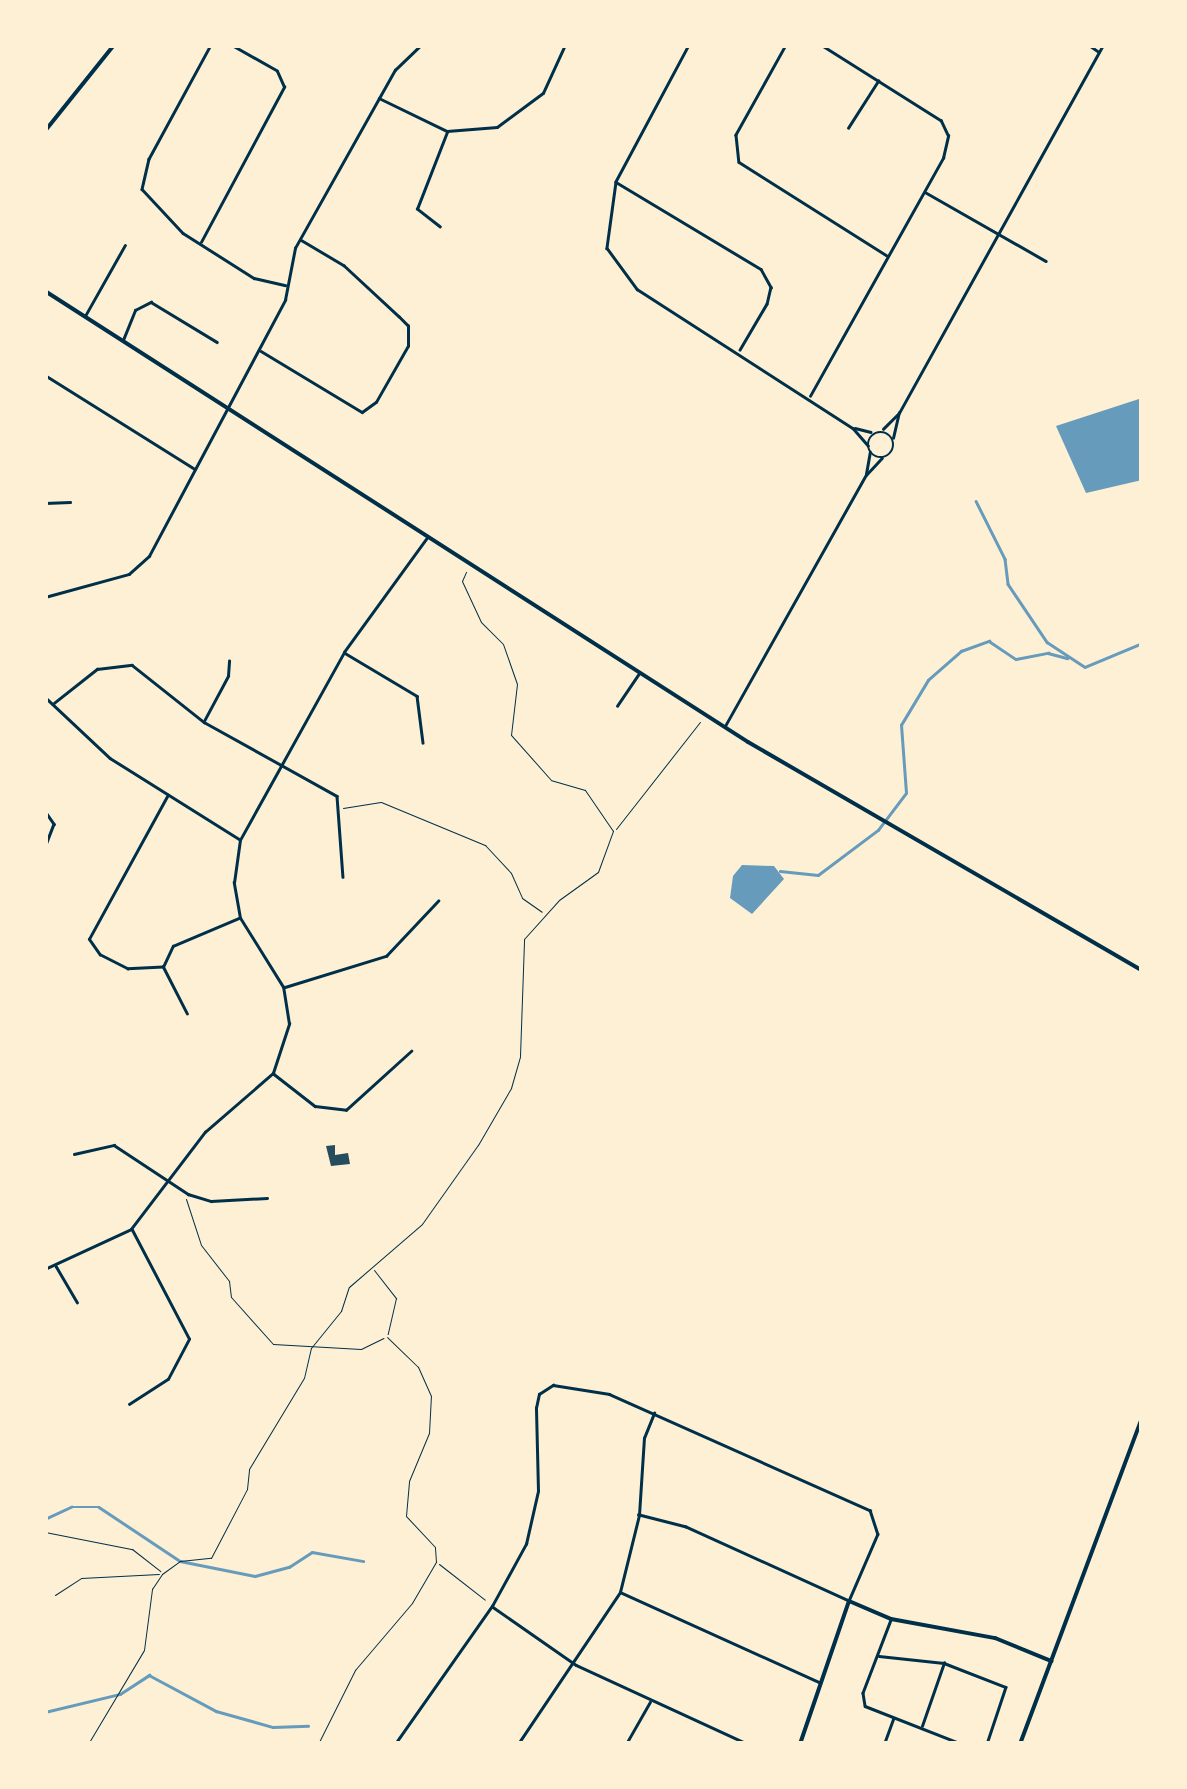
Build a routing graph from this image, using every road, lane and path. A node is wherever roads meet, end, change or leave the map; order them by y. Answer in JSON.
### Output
{"nodes":[{"id":1,"x":114,"y":45,"type":"edge"},
{"id":2,"x":211,"y":45,"type":"edge"},
{"id":3,"x":231,"y":45,"type":"edge"},
{"id":4,"x":421,"y":45,"type":"edge"},
{"id":5,"x":565,"y":45,"type":"edge"},
{"id":6,"x":688,"y":45,"type":"edge"},
{"id":7,"x":786,"y":45,"type":"edge"},
{"id":8,"x":821,"y":45,"type":"edge"},
{"id":9,"x":1089,"y":45,"type":"edge"},
{"id":10,"x":1103,"y":45,"type":"edge"},
{"id":11,"x":404,"y":48,"type":"dead end"},
{"id":12,"x":1099,"y":52,"type":"junction"},
{"id":13,"x":408,"y":53,"type":"junction"},
{"id":14,"x":878,"y":80,"type":"junction"},
{"id":15,"x":379,"y":98,"type":"junction"},
{"id":16,"x":848,"y":128,"type":"dead end"},
{"id":17,"x":447,"y":130,"type":"junction"},
{"id":18,"x":45,"y":131,"type":"edge"},
{"id":19,"x":616,"y":182,"type":"junction"},
{"id":20,"x":924,"y":191,"type":"junction"},
{"id":21,"x":440,"y":227,"type":"dead end"},
{"id":22,"x":996,"y":232,"type":"junction"},
{"id":23,"x":300,"y":240,"type":"junction"},
{"id":24,"x":201,"y":243,"type":"junction"},
{"id":25,"x":125,"y":246,"type":"dead end"},
{"id":26,"x":888,"y":256,"type":"junction"},
{"id":27,"x":1046,"y":260,"type":"dead end"},
{"id":28,"x":287,"y":285,"type":"junction"},
{"id":29,"x":45,"y":291,"type":"edge"},
{"id":30,"x":84,"y":317,"type":"junction"},
{"id":31,"x":122,"y":341,"type":"junction"},
{"id":32,"x":218,"y":342,"type":"dead end"},
{"id":33,"x":260,"y":350,"type":"junction"},
{"id":34,"x":739,"y":352,"type":"junction"},
{"id":35,"x":45,"y":375,"type":"edge"},
{"id":36,"x":809,"y":398,"type":"junction"},
{"id":37,"x":228,"y":408,"type":"junction"},
{"id":38,"x":899,"y":412,"type":"junction"},
{"id":39,"x":853,"y":428,"type":"junction"},
{"id":40,"x":881,"y":431,"type":"junction"},
{"id":41,"x":874,"y":433,"type":"junction"},
{"id":42,"x":893,"y":438,"type":"junction"},
{"id":43,"x":868,"y":445,"type":"junction"},
{"id":44,"x":870,"y":452,"type":"junction"},
{"id":45,"x":882,"y":458,"type":"junction"},
{"id":46,"x":195,"y":469,"type":"junction"},
{"id":47,"x":866,"y":475,"type":"junction"},
{"id":48,"x":70,"y":502,"type":"dead end"},
{"id":49,"x":45,"y":503,"type":"edge"},
{"id":50,"x":426,"y":538,"type":"junction"},
{"id":51,"x":467,"y":570,"type":"dead end"},
{"id":52,"x":45,"y":596,"type":"edge"},
{"id":53,"x":344,"y":652,"type":"junction"},
{"id":54,"x":229,"y":661,"type":"dead end"},
{"id":55,"x":640,"y":672,"type":"junction"},
{"id":56,"x":45,"y":697,"type":"edge"},
{"id":57,"x":54,"y":702,"type":"junction"},
{"id":58,"x":617,"y":706,"type":"dead end"},
{"id":59,"x":706,"y":715,"type":"junction"},
{"id":60,"x":204,"y":722,"type":"junction"},
{"id":61,"x":724,"y":727,"type":"junction"},
{"id":62,"x":423,"y":743,"type":"dead end"},
{"id":63,"x":281,"y":766,"type":"junction"},
{"id":64,"x":168,"y":796,"type":"junction"},
{"id":65,"x":342,"y":808,"type":"junction"},
{"id":66,"x":45,"y":811,"type":"edge"},
{"id":67,"x":613,"y":830,"type":"junction"},
{"id":68,"x":240,"y":840,"type":"junction"},
{"id":69,"x":45,"y":848,"type":"edge"},
{"id":70,"x":343,"y":877,"type":"dead end"},
{"id":71,"x":438,"y":902,"type":"dead end"},
{"id":72,"x":545,"y":914,"type":"junction"},
{"id":73,"x":240,"y":918,"type":"junction"},
{"id":74,"x":163,"y":967,"type":"junction"},
{"id":75,"x":1142,"y":970,"type":"edge"},
{"id":76,"x":283,"y":987,"type":"junction"},
{"id":77,"x":187,"y":1014,"type":"dead end"},
{"id":78,"x":411,"y":1051,"type":"dead end"},
{"id":79,"x":273,"y":1074,"type":"junction"},
{"id":80,"x":74,"y":1154,"type":"dead end"},
{"id":81,"x":168,"y":1183,"type":"junction"},
{"id":82,"x":188,"y":1194,"type":"junction"},
{"id":83,"x":267,"y":1198,"type":"dead end"},
{"id":84,"x":131,"y":1229,"type":"junction"},
{"id":85,"x":55,"y":1265,"type":"junction"},
{"id":86,"x":372,"y":1267,"type":"junction"},
{"id":87,"x":45,"y":1269,"type":"edge"},
{"id":88,"x":78,"y":1302,"type":"dead end"},
{"id":89,"x":388,"y":1336,"type":"junction"},
{"id":90,"x":311,"y":1348,"type":"junction"},
{"id":91,"x":129,"y":1404,"type":"dead end"},
{"id":92,"x":654,"y":1413,"type":"junction"},
{"id":93,"x":1142,"y":1417,"type":"edge"},
{"id":94,"x":640,"y":1514,"type":"junction"},
{"id":95,"x":45,"y":1532,"type":"edge"},
{"id":96,"x":436,"y":1562,"type":"junction"},
{"id":97,"x":162,"y":1574,"type":"junction"},
{"id":98,"x":620,"y":1592,"type":"junction"},
{"id":99,"x":55,"y":1595,"type":"dead end"},
{"id":100,"x":850,"y":1601,"type":"junction"},
{"id":101,"x":492,"y":1606,"type":"junction"},
{"id":102,"x":892,"y":1618,"type":"junction"},
{"id":103,"x":877,"y":1656,"type":"junction"},
{"id":104,"x":1050,"y":1662,"type":"junction"},
{"id":105,"x":944,"y":1663,"type":"junction"},
{"id":106,"x":576,"y":1665,"type":"junction"},
{"id":107,"x":820,"y":1682,"type":"junction"},
{"id":108,"x":650,"y":1700,"type":"junction"},
{"id":109,"x":894,"y":1717,"type":"junction"},
{"id":110,"x":921,"y":1728,"type":"junction"},
{"id":111,"x":88,"y":1744,"type":"edge"},
{"id":112,"x":318,"y":1744,"type":"edge"},
{"id":113,"x":395,"y":1744,"type":"edge"},
{"id":114,"x":518,"y":1744,"type":"edge"},
{"id":115,"x":626,"y":1744,"type":"edge"},
{"id":116,"x":748,"y":1744,"type":"edge"},
{"id":117,"x":800,"y":1744,"type":"edge"},
{"id":118,"x":884,"y":1744,"type":"edge"},
{"id":119,"x":962,"y":1744,"type":"edge"},
{"id":120,"x":987,"y":1744,"type":"edge"},
{"id":121,"x":1020,"y":1744,"type":"edge"}],
"edges":[{"from":1,"to":18,"type":"main road"},
{"from":2,"to":24,"type":"street"},
{"from":3,"to":24,"type":"street"},
{"from":4,"to":13,"type":"street"},
{"from":5,"to":17,"type":"street"},
{"from":6,"to":19,"type":"street"},
{"from":7,"to":26,"type":"street"},
{"from":8,"to":14,"type":"street"},
{"from":9,"to":12,"type":"street"},
{"from":10,"to":12,"type":"street"},
{"from":11,"to":13,"type":"street"},
{"from":12,"to":22,"type":"street"},
{"from":13,"to":15,"type":"street"},
{"from":14,"to":16,"type":"street"},
{"from":14,"to":20,"type":"street"},
{"from":15,"to":17,"type":"street"},
{"from":15,"to":23,"type":"street"},
{"from":17,"to":21,"type":"street"},
{"from":19,"to":34,"type":"street"},
{"from":19,"to":34,"type":"street"},
{"from":20,"to":22,"type":"street"},
{"from":20,"to":26,"type":"street"},
{"from":22,"to":27,"type":"street"},
{"from":22,"to":38,"type":"street"},
{"from":23,"to":28,"type":"street"},
{"from":23,"to":33,"type":"street"},
{"from":24,"to":28,"type":"street"},
{"from":25,"to":30,"type":"street"},
{"from":26,"to":36,"type":"street"},
{"from":28,"to":33,"type":"street"},
{"from":29,"to":30,"type":"main road"},
{"from":30,"to":31,"type":"main road"},
{"from":31,"to":32,"type":"street"},
{"from":31,"to":37,"type":"main road"},
{"from":33,"to":37,"type":"street"},
{"from":34,"to":36,"type":"street"},
{"from":35,"to":46,"type":"street"},
{"from":36,"to":39,"type":"street"},
{"from":37,"to":46,"type":"street"},
{"from":37,"to":50,"type":"main road"},
{"from":38,"to":40,"type":"street"},
{"from":38,"to":42,"type":"street"},
{"from":39,"to":41,"type":"street"},
{"from":39,"to":43,"type":"street"},
{"from":40,"to":41,"type":"street"},
{"from":40,"to":42,"type":"street"},
{"from":41,"to":43,"type":"street"},
{"from":42,"to":45,"type":"street"},
{"from":43,"to":44,"type":"street"},
{"from":44,"to":45,"type":"street"},
{"from":44,"to":47,"type":"street"},
{"from":45,"to":47,"type":"street"},
{"from":46,"to":52,"type":"street"},
{"from":47,"to":61,"type":"street"},
{"from":48,"to":49,"type":"street"},
{"from":50,"to":53,"type":"street"},
{"from":50,"to":55,"type":"main road"},
{"from":51,"to":67,"type":"path"},
{"from":53,"to":62,"type":"street"},
{"from":53,"to":63,"type":"street"},
{"from":54,"to":60,"type":"street"},
{"from":55,"to":58,"type":"street"},
{"from":55,"to":59,"type":"main road"},
{"from":56,"to":57,"type":"street"},
{"from":57,"to":60,"type":"street"},
{"from":57,"to":64,"type":"street"},
{"from":59,"to":61,"type":"main road"},
{"from":59,"to":67,"type":"path"},
{"from":60,"to":63,"type":"street"},
{"from":61,"to":75,"type":"main road"},
{"from":63,"to":65,"type":"street"},
{"from":63,"to":68,"type":"street"},
{"from":64,"to":68,"type":"street"},
{"from":64,"to":74,"type":"street"},
{"from":65,"to":70,"type":"street"},
{"from":65,"to":72,"type":"path"},
{"from":66,"to":69,"type":"street"},
{"from":67,"to":72,"type":"path"},
{"from":68,"to":73,"type":"street"},
{"from":71,"to":76,"type":"street"},
{"from":72,"to":86,"type":"path"},
{"from":73,"to":74,"type":"street"},
{"from":73,"to":76,"type":"street"},
{"from":74,"to":77,"type":"street"},
{"from":76,"to":79,"type":"street"},
{"from":78,"to":79,"type":"street"},
{"from":79,"to":81,"type":"street"},
{"from":80,"to":81,"type":"street"},
{"from":81,"to":82,"type":"street"},
{"from":81,"to":84,"type":"street"},
{"from":82,"to":83,"type":"street"},
{"from":82,"to":90,"type":"path"},
{"from":84,"to":85,"type":"street"},
{"from":84,"to":91,"type":"street"},
{"from":85,"to":87,"type":"street"},
{"from":85,"to":88,"type":"street"},
{"from":86,"to":89,"type":"path"},
{"from":86,"to":90,"type":"path"},
{"from":89,"to":90,"type":"path"},
{"from":89,"to":96,"type":"path"},
{"from":90,"to":97,"type":"path"},
{"from":92,"to":94,"type":"street"},
{"from":92,"to":100,"type":"street"},
{"from":92,"to":101,"type":"street"},
{"from":93,"to":104,"type":"main road"},
{"from":94,"to":98,"type":"street"},
{"from":94,"to":100,"type":"street"},
{"from":95,"to":97,"type":"path"},
{"from":96,"to":101,"type":"path"},
{"from":96,"to":112,"type":"path"},
{"from":97,"to":99,"type":"path"},
{"from":97,"to":111,"type":"path"},
{"from":98,"to":106,"type":"street"},
{"from":98,"to":107,"type":"street"},
{"from":100,"to":102,"type":"main road"},
{"from":100,"to":107,"type":"main road"},
{"from":101,"to":106,"type":"street"},
{"from":101,"to":113,"type":"street"},
{"from":102,"to":103,"type":"street"},
{"from":102,"to":104,"type":"main road"},
{"from":103,"to":105,"type":"street"},
{"from":103,"to":109,"type":"street"},
{"from":104,"to":121,"type":"main road"},
{"from":105,"to":110,"type":"street"},
{"from":105,"to":120,"type":"street"},
{"from":106,"to":108,"type":"street"},
{"from":106,"to":114,"type":"street"},
{"from":107,"to":117,"type":"main road"},
{"from":108,"to":115,"type":"street"},
{"from":108,"to":116,"type":"street"},
{"from":109,"to":110,"type":"street"},
{"from":109,"to":118,"type":"street"},
{"from":110,"to":119,"type":"street"}]}
